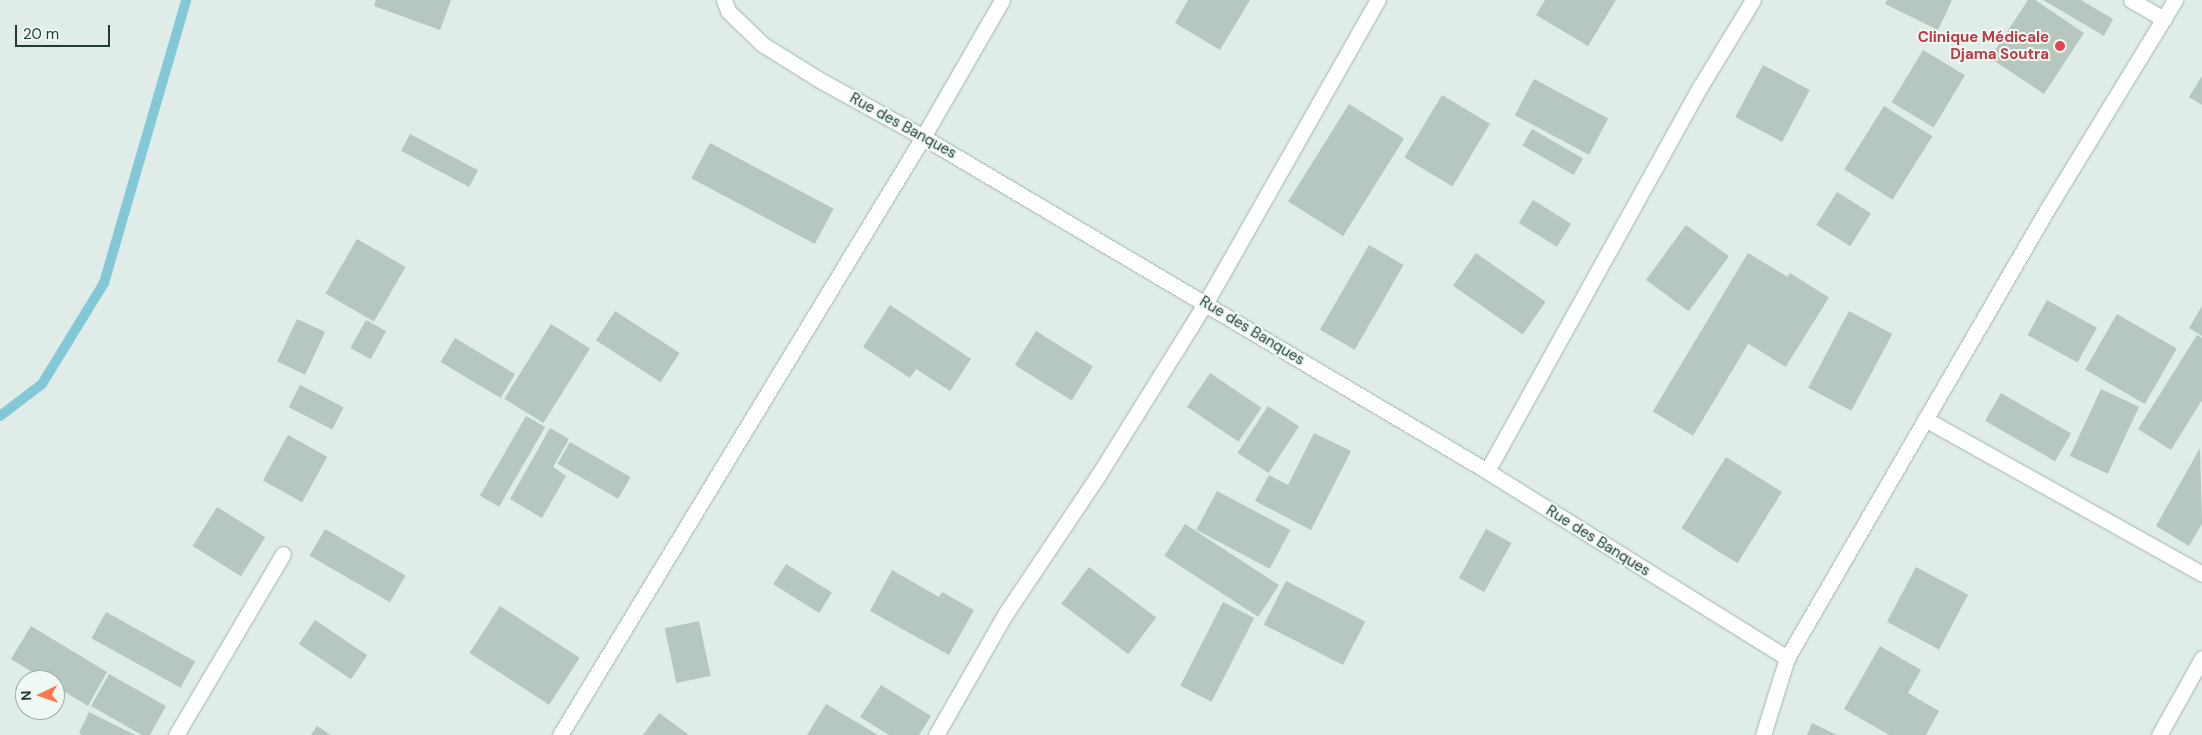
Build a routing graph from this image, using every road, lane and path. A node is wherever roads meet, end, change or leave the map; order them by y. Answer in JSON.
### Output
{"nodes":[{"id":1,"x":1002,"y":0,"type":"edge"},
{"id":2,"x":1378,"y":0,"type":"edge"},
{"id":3,"x":1753,"y":0,"type":"edge"},
{"id":4,"x":2131,"y":0,"type":"edge"},
{"id":5,"x":2175,"y":0,"type":"edge"},
{"id":6,"x":729,"y":4,"type":"edge"},
{"id":7,"x":2164,"y":19,"type":"junction"},
{"id":8,"x":923,"y":137,"type":"junction"},
{"id":9,"x":1205,"y":304,"type":"junction"},
{"id":10,"x":1925,"y":420,"type":"junction"},
{"id":11,"x":1487,"y":471,"type":"junction"},
{"id":12,"x":283,"y":554,"type":"dead end"},
{"id":13,"x":2202,"y":574,"type":"edge"},
{"id":14,"x":1787,"y":658,"type":"junction"},
{"id":15,"x":2202,"y":658,"type":"edge"},
{"id":16,"x":176,"y":735,"type":"edge"},
{"id":17,"x":560,"y":735,"type":"edge"},
{"id":18,"x":936,"y":735,"type":"edge"},
{"id":19,"x":1762,"y":735,"type":"edge"},
{"id":20,"x":2159,"y":735,"type":"edge"}],
"edges":[{"from":1,"to":8,"type":"street"},
{"from":2,"to":9,"type":"street"},
{"from":3,"to":11,"type":"street"},
{"from":4,"to":7,"type":"street"},
{"from":5,"to":7,"type":"street"},
{"from":6,"to":8,"type":"street","name":"Rue des Banques"},
{"from":7,"to":10,"type":"street"},
{"from":8,"to":9,"type":"street","name":"Rue des Banques"},
{"from":8,"to":17,"type":"street"},
{"from":9,"to":11,"type":"street","name":"Rue des Banques"},
{"from":9,"to":18,"type":"street"},
{"from":10,"to":13,"type":"street"},
{"from":10,"to":14,"type":"street"},
{"from":11,"to":14,"type":"street","name":"Rue des Banques"},
{"from":12,"to":16,"type":"street"},
{"from":14,"to":19,"type":"street"},
{"from":15,"to":20,"type":"street"}]}
